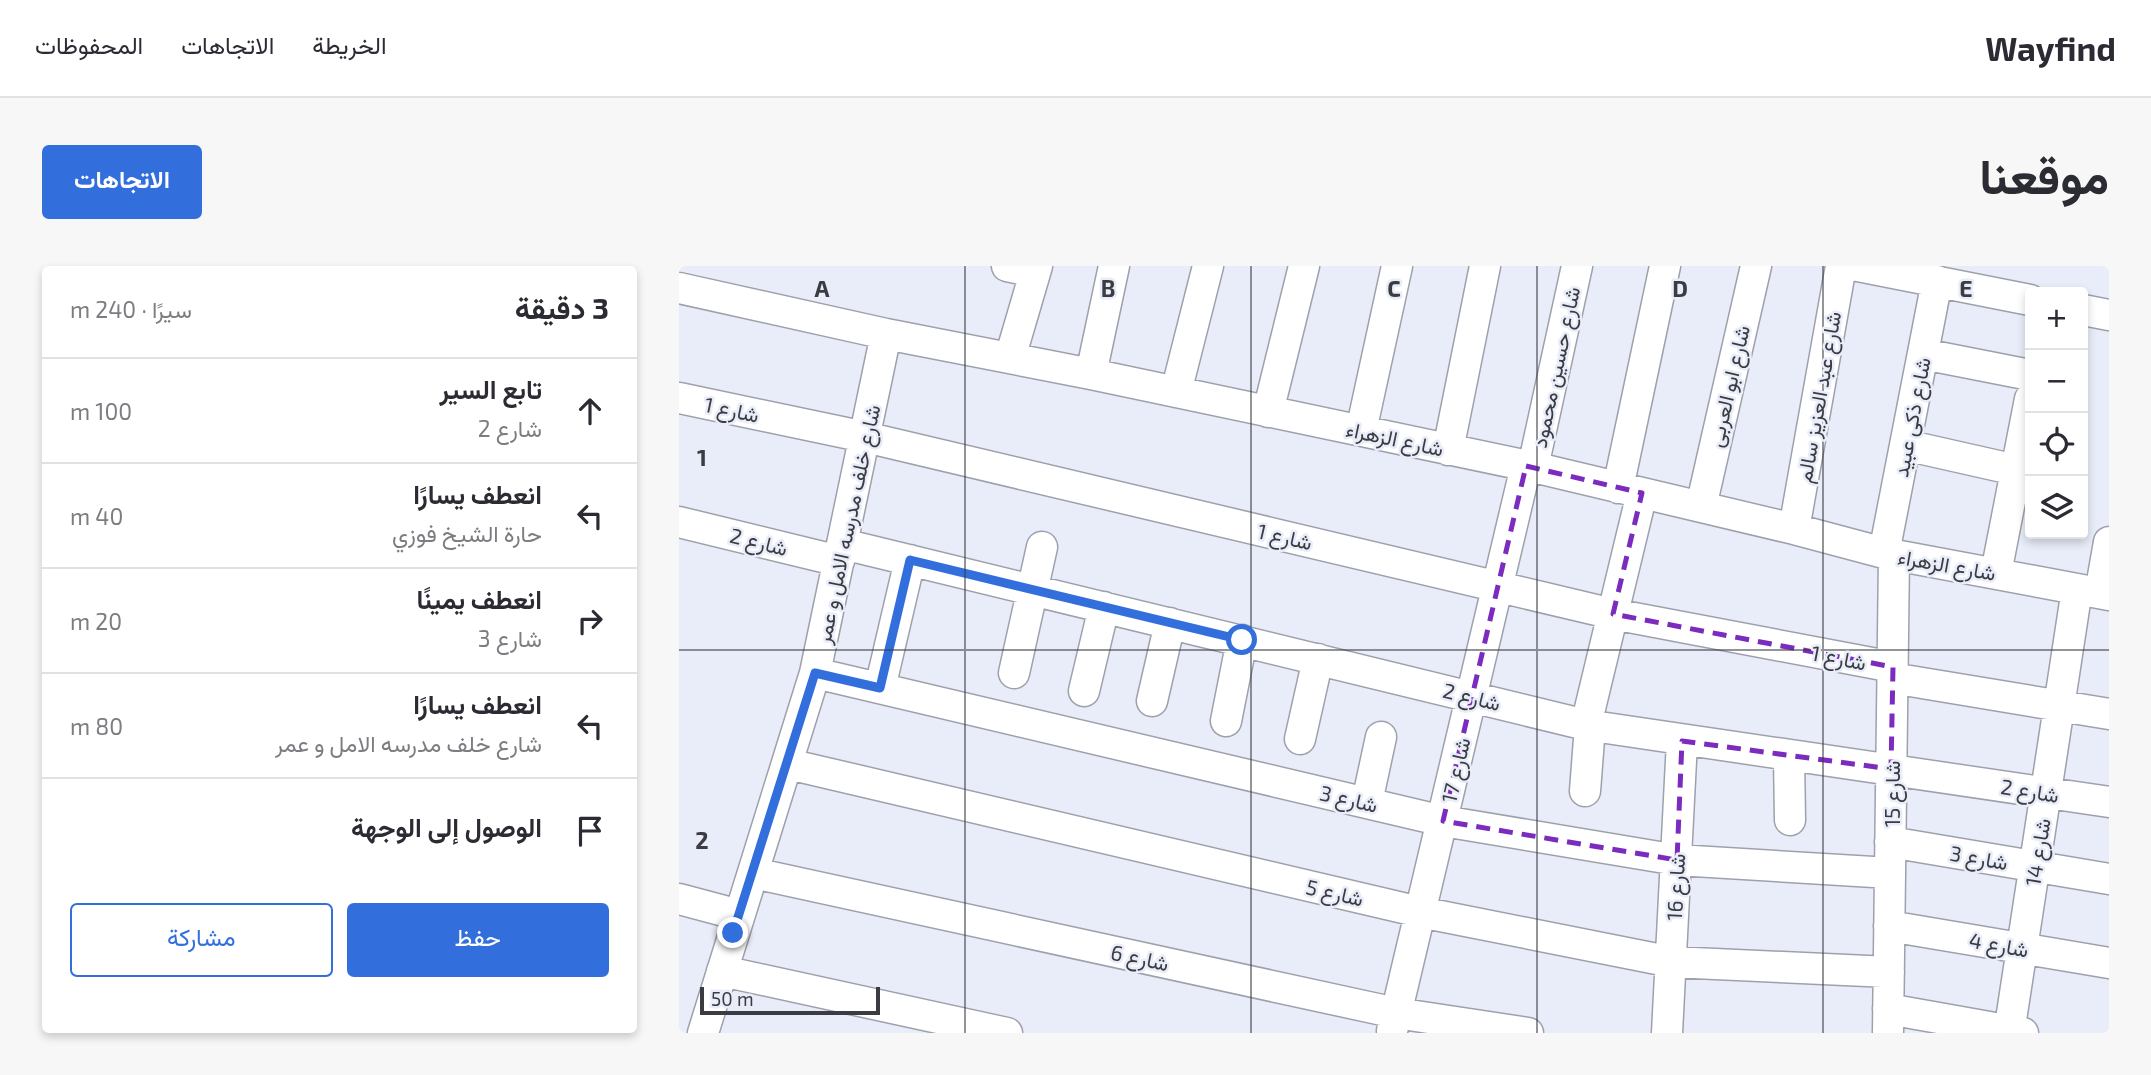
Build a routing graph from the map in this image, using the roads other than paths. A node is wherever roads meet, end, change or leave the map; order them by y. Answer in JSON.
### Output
{"nodes":[{"id":1,"x":1114,"y":266,"type":"edge"},
{"id":2,"x":1207,"y":266,"type":"edge"},
{"id":3,"x":1304,"y":266,"type":"edge"},
{"id":4,"x":1397,"y":266,"type":"edge"},
{"id":5,"x":1485,"y":266,"type":"edge"},
{"id":6,"x":1577,"y":266,"type":"edge"},
{"id":7,"x":1665,"y":266,"type":"edge"},
{"id":8,"x":1756,"y":266,"type":"edge"},
{"id":9,"x":1841,"y":266,"type":"edge"},
{"id":10,"x":1858,"y":266,"type":"edge"},
{"id":11,"x":1026,"y":268,"type":"edge"},
{"id":12,"x":1937,"y":281,"type":"junction"},
{"id":13,"x":679,"y":288,"type":"edge"},
{"id":14,"x":2025,"y":299,"type":"edge"},
{"id":15,"x":2088,"y":311,"type":"edge"},
{"id":16,"x":2109,"y":315,"type":"edge"},
{"id":17,"x":886,"y":334,"type":"junction"},
{"id":18,"x":1923,"y":354,"type":"junction"},
{"id":19,"x":1010,"y":358,"type":"junction"},
{"id":20,"x":1091,"y":374,"type":"junction"},
{"id":21,"x":2025,"y":374,"type":"edge"},
{"id":22,"x":1176,"y":392,"type":"junction"},
{"id":23,"x":679,"y":398,"type":"edge"},
{"id":24,"x":1268,"y":412,"type":"junction"},
{"id":25,"x":2027,"y":413,"type":"edge"},
{"id":26,"x":1361,"y":431,"type":"junction"},
{"id":27,"x":865,"y":437,"type":"junction"},
{"id":28,"x":1905,"y":444,"type":"junction"},
{"id":29,"x":1448,"y":450,"type":"junction"},
{"id":30,"x":1529,"y":467,"type":"junction"},
{"id":31,"x":2016,"y":470,"type":"junction"},
{"id":32,"x":1630,"y":490,"type":"junction"},
{"id":33,"x":1701,"y":507,"type":"junction"},
{"id":34,"x":679,"y":522,"type":"edge"},
{"id":35,"x":1794,"y":529,"type":"junction"},
{"id":36,"x":2109,"y":542,"type":"edge"},
{"id":37,"x":1042,"y":547,"type":"dead end"},
{"id":38,"x":841,"y":552,"type":"junction"},
{"id":39,"x":1889,"y":554,"type":"junction"},
{"id":40,"x":910,"y":560,"type":"junction"},
{"id":41,"x":1996,"y":573,"type":"junction"},
{"id":42,"x":1498,"y":586,"type":"junction"},
{"id":43,"x":1032,"y":590,"type":"junction"},
{"id":44,"x":2096,"y":592,"type":"edge"},
{"id":45,"x":1104,"y":607,"type":"junction"},
{"id":46,"x":1613,"y":614,"type":"junction"},
{"id":47,"x":1170,"y":623,"type":"junction"},
{"id":48,"x":1242,"y":640,"type":"junction"},
{"id":49,"x":1318,"y":659,"type":"junction"},
{"id":50,"x":1893,"y":672,"type":"junction"},
{"id":51,"x":815,"y":673,"type":"junction"},
{"id":52,"x":1014,"y":673,"type":"dead end"},
{"id":53,"x":880,"y":688,"type":"junction"},
{"id":54,"x":1084,"y":691,"type":"dead end"},
{"id":55,"x":1473,"y":696,"type":"junction"},
{"id":56,"x":1152,"y":701,"type":"dead end"},
{"id":57,"x":2060,"y":706,"type":"junction"},
{"id":58,"x":2109,"y":714,"type":"edge"},
{"id":59,"x":1226,"y":721,"type":"dead end"},
{"id":60,"x":1588,"y":726,"type":"junction"},
{"id":61,"x":1381,"y":737,"type":"dead end"},
{"id":62,"x":1300,"y":739,"type":"dead end"},
{"id":63,"x":1682,"y":741,"type":"junction"},
{"id":64,"x":1789,"y":757,"type":"junction"},
{"id":65,"x":788,"y":765,"type":"junction"},
{"id":66,"x":1891,"y":769,"type":"junction"},
{"id":67,"x":1585,"y":791,"type":"dead end"},
{"id":68,"x":2046,"y":792,"type":"junction"},
{"id":69,"x":1367,"y":802,"type":"junction"},
{"id":70,"x":2109,"y":802,"type":"edge"},
{"id":71,"x":1790,"y":820,"type":"dead end"},
{"id":72,"x":1443,"y":821,"type":"junction"},
{"id":73,"x":1891,"y":842,"type":"junction"},
{"id":74,"x":1677,"y":860,"type":"junction"},
{"id":75,"x":2035,"y":866,"type":"junction"},
{"id":76,"x":753,"y":873,"type":"junction"},
{"id":77,"x":1890,"y":873,"type":"junction"},
{"id":78,"x":2109,"y":879,"type":"edge"},
{"id":79,"x":679,"y":899,"type":"edge"},
{"id":80,"x":1420,"y":912,"type":"junction"},
{"id":81,"x":739,"y":915,"type":"junction"},
{"id":82,"x":1889,"y":926,"type":"junction"},
{"id":83,"x":2022,"y":948,"type":"junction"},
{"id":84,"x":1672,"y":962,"type":"junction"},
{"id":85,"x":2109,"y":963,"type":"edge"},
{"id":86,"x":722,"y":971,"type":"junction"},
{"id":87,"x":1889,"y":972,"type":"junction"},
{"id":88,"x":1888,"y":1021,"type":"edge"},
{"id":89,"x":1394,"y":1023,"type":"edge"},
{"id":90,"x":2014,"y":1032,"type":"edge"},
{"id":91,"x":703,"y":1033,"type":"edge"},
{"id":92,"x":1007,"y":1033,"type":"edge"},
{"id":93,"x":1528,"y":1033,"type":"edge"},
{"id":94,"x":1667,"y":1033,"type":"edge"}],
"edges":[{"from":1,"to":20,"type":"street"},
{"from":2,"to":22,"type":"street"},
{"from":3,"to":24,"type":"street"},
{"from":4,"to":26,"type":"street"},
{"from":5,"to":29,"type":"street"},
{"from":6,"to":30,"type":"street","name":"شارع حسين محمود"},
{"from":7,"to":32,"type":"street"},
{"from":8,"to":33,"type":"street","name":"شارع ابو العربى"},
{"from":9,"to":35,"type":"street","name":"شارع عبد العزيز سالم"},
{"from":10,"to":12,"type":"street"},
{"from":11,"to":19,"type":"street"},
{"from":12,"to":14,"type":"street"},
{"from":12,"to":18,"type":"street","name":"شارع ذكى عبيد"},
{"from":13,"to":17,"type":"street","name":"شارع الزهراء"},
{"from":15,"to":16,"type":"street"},
{"from":17,"to":19,"type":"street","name":"شارع الزهراء"},
{"from":17,"to":27,"type":"street","name":"شارع خلف مدرسه الامل و عمر"},
{"from":18,"to":21,"type":"street"},
{"from":18,"to":28,"type":"street","name":"شارع ذكى عبيد"},
{"from":19,"to":20,"type":"street","name":"شارع الزهراء"},
{"from":20,"to":22,"type":"street","name":"شارع الزهراء"},
{"from":22,"to":24,"type":"street","name":"شارع الزهراء"},
{"from":23,"to":27,"type":"street","name":"شارع 1"},
{"from":24,"to":26,"type":"street","name":"شارع الزهراء"},
{"from":25,"to":31,"type":"street"},
{"from":26,"to":29,"type":"street","name":"شارع الزهراء"},
{"from":27,"to":38,"type":"street","name":"شارع خلف مدرسه الامل و عمر"},
{"from":27,"to":42,"type":"street","name":"شارع 1"},
{"from":28,"to":31,"type":"street"},
{"from":28,"to":39,"type":"street","name":"شارع ذكى عبيد"},
{"from":29,"to":30,"type":"street","name":"شارع الزهراء"},
{"from":30,"to":32,"type":"street","name":"شارع الزهراء"},
{"from":30,"to":42,"type":"street","name":"شارع 17"},
{"from":31,"to":41,"type":"street"},
{"from":32,"to":33,"type":"street","name":"شارع الزهراء"},
{"from":32,"to":46,"type":"street"},
{"from":33,"to":35,"type":"street","name":"شارع الزهراء"},
{"from":34,"to":38,"type":"street","name":"شارع 2"},
{"from":35,"to":39,"type":"street","name":"شارع الزهراء"},
{"from":36,"to":44,"type":"street","name":"شارع 14"},
{"from":37,"to":43,"type":"street"},
{"from":38,"to":40,"type":"street","name":"شارع 2"},
{"from":38,"to":51,"type":"street","name":"شارع خلف مدرسه الامل و عمر"},
{"from":39,"to":41,"type":"street","name":"شارع الزهراء"},
{"from":39,"to":50,"type":"street","name":"شارع 15"},
{"from":40,"to":43,"type":"street","name":"شارع 2"},
{"from":40,"to":53,"type":"street"},
{"from":41,"to":44,"type":"street","name":"شارع الزهراء"},
{"from":42,"to":46,"type":"street","name":"شارع 1"},
{"from":42,"to":55,"type":"street","name":"شارع 17"},
{"from":43,"to":45,"type":"street","name":"شارع 2"},
{"from":43,"to":52,"type":"street"},
{"from":44,"to":57,"type":"street","name":"شارع 14"},
{"from":45,"to":47,"type":"street","name":"شارع 2"},
{"from":45,"to":54,"type":"street"},
{"from":46,"to":50,"type":"street","name":"شارع 1"},
{"from":46,"to":60,"type":"street"},
{"from":47,"to":48,"type":"street","name":"شارع 2"},
{"from":47,"to":56,"type":"street"},
{"from":48,"to":49,"type":"street","name":"شارع 2"},
{"from":48,"to":59,"type":"street"},
{"from":49,"to":55,"type":"street","name":"شارع 2"},
{"from":49,"to":62,"type":"street"},
{"from":50,"to":57,"type":"street","name":"شارع 1"},
{"from":50,"to":66,"type":"street","name":"شارع 15"},
{"from":51,"to":53,"type":"street","name":"شارع 3"},
{"from":51,"to":65,"type":"street","name":"شارع خلف مدرسه الامل و عمر"},
{"from":53,"to":69,"type":"street","name":"شارع 3"},
{"from":55,"to":60,"type":"street","name":"شارع 2"},
{"from":55,"to":72,"type":"street","name":"شارع 17"},
{"from":57,"to":58,"type":"street","name":"شارع 1"},
{"from":57,"to":68,"type":"street","name":"شارع 14"},
{"from":60,"to":63,"type":"street","name":"شارع 2"},
{"from":60,"to":67,"type":"street"},
{"from":61,"to":69,"type":"street"},
{"from":63,"to":64,"type":"street","name":"شارع 2"},
{"from":63,"to":74,"type":"street","name":"شارع 16"},
{"from":64,"to":66,"type":"street","name":"شارع 2"},
{"from":64,"to":71,"type":"street"},
{"from":65,"to":76,"type":"street","name":"شارع خلف مدرسه الامل و عمر"},
{"from":65,"to":80,"type":"street","name":"شارع 5"},
{"from":66,"to":68,"type":"street","name":"شارع 2"},
{"from":66,"to":73,"type":"street","name":"شارع 15"},
{"from":68,"to":70,"type":"street","name":"شارع 2"},
{"from":68,"to":75,"type":"street","name":"شارع 14"},
{"from":69,"to":72,"type":"street","name":"شارع 3"},
{"from":72,"to":74,"type":"street","name":"شارع 3"},
{"from":72,"to":80,"type":"street","name":"شارع 17"},
{"from":73,"to":75,"type":"street","name":"شارع 3"},
{"from":73,"to":77,"type":"street","name":"شارع 15"},
{"from":74,"to":77,"type":"street","name":"شارع 3"},
{"from":74,"to":84,"type":"street","name":"شارع 16"},
{"from":75,"to":78,"type":"street","name":"شارع 3"},
{"from":75,"to":83,"type":"street","name":"شارع 14"},
{"from":76,"to":81,"type":"street","name":"شارع خلف مدرسه الامل و عمر"},
{"from":76,"to":89,"type":"street","name":"شارع 6"},
{"from":77,"to":82,"type":"street","name":"شارع 15"},
{"from":79,"to":81,"type":"street"},
{"from":80,"to":84,"type":"street","name":"شارع 5"},
{"from":80,"to":89,"type":"street","name":"شارع 17"},
{"from":81,"to":86,"type":"street","name":"شارع خلف مدرسه الامل و عمر"},
{"from":82,"to":83,"type":"street","name":"شارع 4"},
{"from":82,"to":87,"type":"street","name":"شارع 15"},
{"from":83,"to":85,"type":"street","name":"شارع 4"},
{"from":83,"to":90,"type":"street","name":"شارع 14"},
{"from":84,"to":87,"type":"street","name":"شارع 5"},
{"from":84,"to":94,"type":"street","name":"شارع 16"},
{"from":86,"to":91,"type":"street","name":"شارع خلف مدرسه الامل و عمر"},
{"from":86,"to":92,"type":"street"},
{"from":87,"to":88,"type":"street","name":"شارع 15"},
{"from":88,"to":90,"type":"street"},
{"from":89,"to":93,"type":"street","name":"شارع 6"}]}
